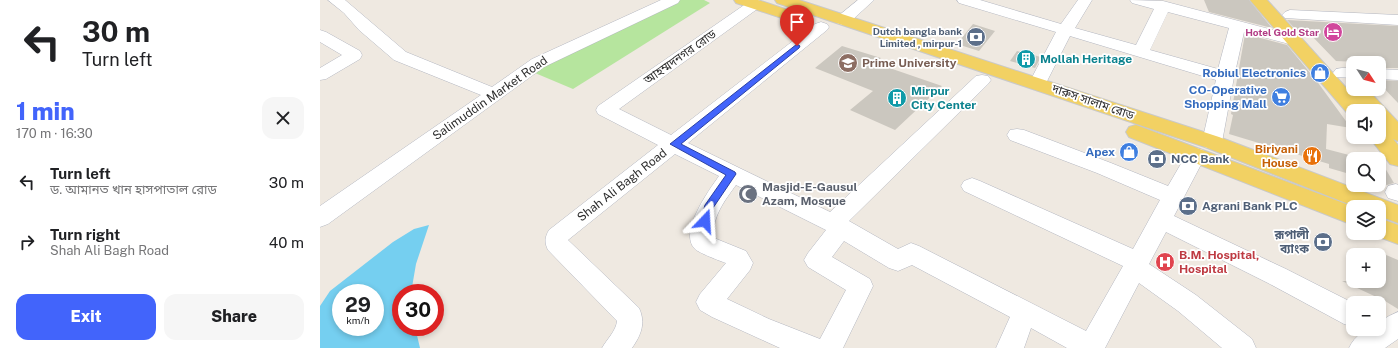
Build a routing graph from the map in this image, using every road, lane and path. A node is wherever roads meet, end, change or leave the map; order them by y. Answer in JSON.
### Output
{"nodes":[{"id":1,"x":335,"y":0,"type":"edge"},
{"id":2,"x":673,"y":0,"type":"edge"},
{"id":3,"x":783,"y":0,"type":"edge"},
{"id":4,"x":867,"y":0,"type":"edge"},
{"id":5,"x":964,"y":0,"type":"edge"},
{"id":6,"x":1085,"y":0,"type":"edge"},
{"id":7,"x":1137,"y":0,"type":"edge"},
{"id":8,"x":1258,"y":0,"type":"edge"},
{"id":9,"x":1276,"y":0,"type":"edge"},
{"id":10,"x":749,"y":2,"type":"edge"},
{"id":11,"x":1002,"y":5,"type":"edge"},
{"id":12,"x":1163,"y":6,"type":"junction"},
{"id":13,"x":1290,"y":15,"type":"junction"},
{"id":14,"x":1398,"y":20,"type":"edge"},
{"id":15,"x":832,"y":23,"type":"junction"},
{"id":16,"x":1238,"y":26,"type":"junction"},
{"id":17,"x":1065,"y":30,"type":"junction"},
{"id":18,"x":320,"y":35,"type":"edge"},
{"id":19,"x":1293,"y":40,"type":"junction"},
{"id":20,"x":1140,"y":53,"type":"junction"},
{"id":21,"x":1322,"y":72,"type":"junction"},
{"id":22,"x":1346,"y":74,"type":"edge"},
{"id":23,"x":1386,"y":74,"type":"edge"},
{"id":24,"x":320,"y":75,"type":"edge"},
{"id":25,"x":1398,"y":75,"type":"edge"},
{"id":26,"x":1346,"y":76,"type":"edge"},
{"id":27,"x":1225,"y":77,"type":"junction"},
{"id":28,"x":982,"y":80,"type":"junction"},
{"id":29,"x":1038,"y":83,"type":"junction"},
{"id":30,"x":494,"y":93,"type":"junction"},
{"id":31,"x":1363,"y":96,"type":"edge"},
{"id":32,"x":1350,"y":104,"type":"edge"},
{"id":33,"x":1370,"y":104,"type":"edge"},
{"id":34,"x":1386,"y":121,"type":"edge"},
{"id":35,"x":1398,"y":134,"type":"edge"},
{"id":36,"x":1017,"y":135,"type":"dead end"},
{"id":37,"x":674,"y":144,"type":"junction"},
{"id":38,"x":1385,"y":144,"type":"edge"},
{"id":39,"x":1204,"y":148,"type":"junction"},
{"id":40,"x":1398,"y":158,"type":"edge"},
{"id":41,"x":732,"y":174,"type":"junction"},
{"id":42,"x":972,"y":186,"type":"dead end"},
{"id":43,"x":1334,"y":189,"type":"junction"},
{"id":44,"x":1397,"y":195,"type":"edge"},
{"id":45,"x":1173,"y":197,"type":"junction"},
{"id":46,"x":1346,"y":213,"type":"edge"},
{"id":47,"x":1398,"y":214,"type":"edge"},
{"id":48,"x":320,"y":218,"type":"edge"},
{"id":49,"x":1161,"y":219,"type":"junction"},
{"id":50,"x":837,"y":225,"type":"junction"},
{"id":51,"x":1386,"y":230,"type":"edge"},
{"id":52,"x":1398,"y":235,"type":"edge"},
{"id":53,"x":1137,"y":264,"type":"junction"},
{"id":54,"x":1025,"y":311,"type":"junction"},
{"id":55,"x":1346,"y":312,"type":"edge"},
{"id":56,"x":1390,"y":332,"type":"edge"},
{"id":57,"x":616,"y":348,"type":"edge"},
{"id":58,"x":812,"y":348,"type":"edge"},
{"id":59,"x":829,"y":348,"type":"edge"},
{"id":60,"x":1010,"y":348,"type":"edge"},
{"id":61,"x":1090,"y":348,"type":"edge"},
{"id":62,"x":1242,"y":348,"type":"edge"},
{"id":63,"x":1363,"y":348,"type":"edge"}],
"edges":[{"from":1,"to":30,"type":"street"},
{"from":2,"to":30,"type":"street","name":"Salimuddin Market Road"},
{"from":3,"to":15,"type":"main road","name":"দারুস সালাম রোড"},
{"from":4,"to":15,"type":"street","name":"Shah Ali Bagh Road"},
{"from":5,"to":11,"type":"street"},
{"from":6,"to":17,"type":"street"},
{"from":7,"to":12,"type":"street"},
{"from":8,"to":19,"type":"main road"},
{"from":9,"to":13,"type":"main road"},
{"from":10,"to":15,"type":"main road","name":"দারুস সালাম রোড"},
{"from":10,"to":37,"type":"street","name":"আহম্মদনগর রোড"},
{"from":11,"to":17,"type":"street"},
{"from":12,"to":16,"type":"street"},
{"from":12,"to":20,"type":"street"},
{"from":13,"to":14,"type":"street"},
{"from":13,"to":22,"type":"main road"},
{"from":15,"to":28,"type":"main road","name":"দারুস সালাম রোড"},
{"from":15,"to":29,"type":"main road","name":"দারুস সালাম রোড"},
{"from":15,"to":37,"type":"street","name":"Shah Ali Bagh Road"},
{"from":16,"to":19,"type":"street"},
{"from":16,"to":27,"type":"street"},
{"from":17,"to":20,"type":"street"},
{"from":17,"to":29,"type":"street"},
{"from":18,"to":24,"type":"street"},
{"from":19,"to":21,"type":"main road"},
{"from":20,"to":27,"type":"street"},
{"from":21,"to":26,"type":"main road"},
{"from":21,"to":32,"type":"main road"},
{"from":23,"to":25,"type":"street"},
{"from":27,"to":39,"type":"street"},
{"from":28,"to":39,"type":"main road","name":"দারুস সালাম রোড"},
{"from":28,"to":50,"type":"street"},
{"from":29,"to":39,"type":"main road","name":"দারুস সালাম রোড"},
{"from":30,"to":48,"type":"street","name":"Salimuddin Market Road"},
{"from":31,"to":33,"type":"main road"},
{"from":34,"to":35,"type":"main road"},
{"from":36,"to":45,"type":"street"},
{"from":37,"to":41,"type":"street"},
{"from":37,"to":57,"type":"street","name":"Shah Ali Bagh Road"},
{"from":38,"to":40,"type":"main road"},
{"from":39,"to":43,"type":"main road","name":"দারুস সালাম রোড"},
{"from":39,"to":45,"type":"street"},
{"from":39,"to":46,"type":"main road","name":"দারুস সালাম রোড"},
{"from":41,"to":50,"type":"street"},
{"from":41,"to":58,"type":"street"},
{"from":42,"to":53,"type":"street"},
{"from":43,"to":44,"type":"main road"},
{"from":43,"to":47,"type":"main road","name":"দারুস সালাম রোড"},
{"from":45,"to":49,"type":"street"},
{"from":49,"to":53,"type":"street"},
{"from":49,"to":55,"type":"street"},
{"from":50,"to":54,"type":"street"},
{"from":50,"to":59,"type":"street"},
{"from":51,"to":52,"type":"main road"},
{"from":53,"to":61,"type":"street"},
{"from":53,"to":62,"type":"street"},
{"from":54,"to":60,"type":"street"},
{"from":54,"to":61,"type":"street"},
{"from":56,"to":63,"type":"street"}]}
